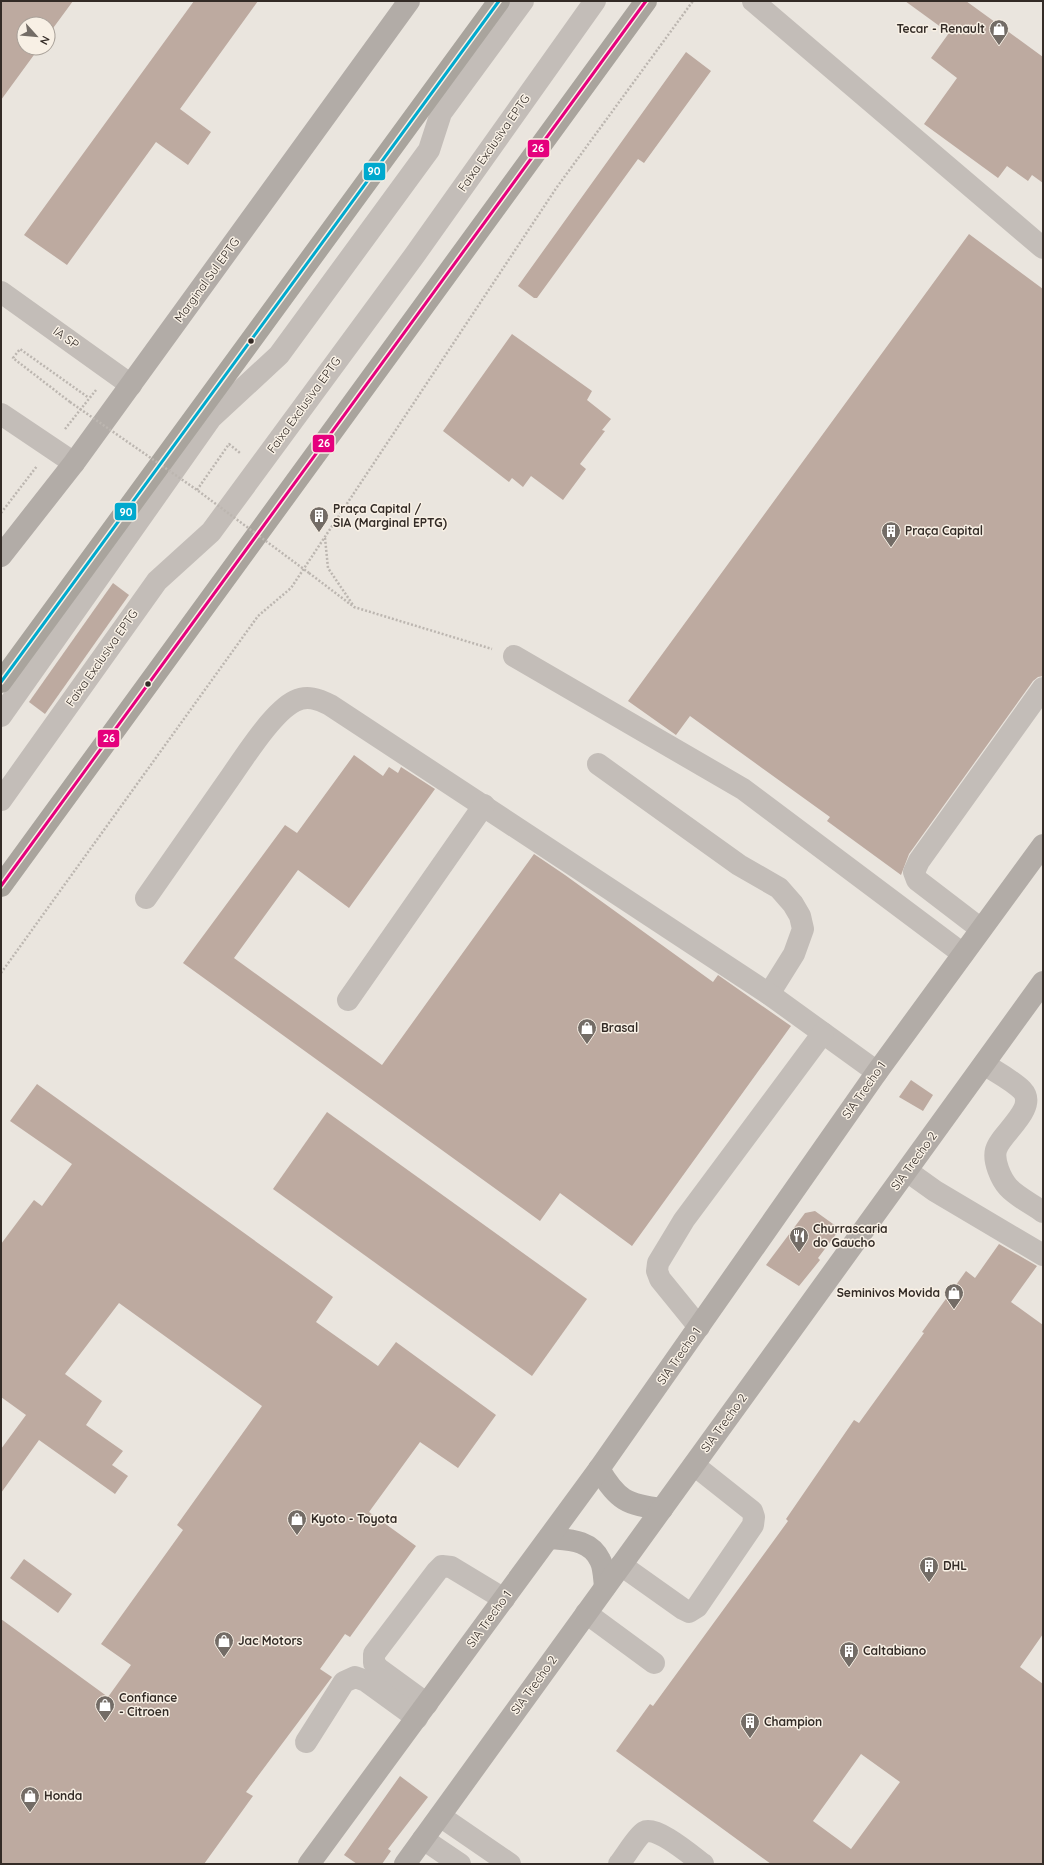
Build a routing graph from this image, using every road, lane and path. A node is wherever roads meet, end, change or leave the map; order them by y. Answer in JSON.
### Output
{"nodes":[{"id":1,"x":409,"y":1,"type":"edge"},
{"id":2,"x":499,"y":1,"type":"edge"},
{"id":3,"x":523,"y":1,"type":"edge"},
{"id":4,"x":595,"y":1,"type":"edge"},
{"id":5,"x":646,"y":1,"type":"edge"},
{"id":6,"x":693,"y":1,"type":"edge"},
{"id":7,"x":753,"y":1,"type":"edge"},
{"id":8,"x":1043,"y":248,"type":"edge"},
{"id":9,"x":1,"y":292,"type":"edge"},
{"id":10,"x":111,"y":371,"type":"junction"},
{"id":11,"x":131,"y":385,"type":"junction"},
{"id":12,"x":89,"y":398,"type":"junction"},
{"id":13,"x":4,"y":421,"type":"edge"},
{"id":14,"x":51,"y":447,"type":"junction"},
{"id":15,"x":236,"y":458,"type":"dead end"},
{"id":16,"x":74,"y":463,"type":"junction"},
{"id":17,"x":197,"y":490,"type":"junction"},
{"id":18,"x":1,"y":513,"type":"edge"},
{"id":19,"x":324,"y":538,"type":"junction"},
{"id":20,"x":1,"y":556,"type":"edge"},
{"id":21,"x":354,"y":607,"type":"junction"},
{"id":22,"x":514,"y":656,"type":"joint"},
{"id":23,"x":1,"y":682,"type":"edge"},
{"id":24,"x":1043,"y":688,"type":"edge"},
{"id":25,"x":1,"y":716,"type":"edge"},
{"id":26,"x":598,"y":764,"type":"dead end"},
{"id":27,"x":1,"y":800,"type":"edge"},
{"id":28,"x":484,"y":805,"type":"junction"},
{"id":29,"x":1043,"y":844,"type":"edge"},
{"id":30,"x":1,"y":886,"type":"edge"},
{"id":31,"x":146,"y":898,"type":"dead end"},
{"id":32,"x":981,"y":929,"type":"junction"},
{"id":33,"x":963,"y":954,"type":"junction"},
{"id":34,"x":1,"y":973,"type":"edge"},
{"id":35,"x":1043,"y":982,"type":"edge"},
{"id":36,"x":769,"y":994,"type":"junction"},
{"id":37,"x":348,"y":1000,"type":"dead end"},
{"id":38,"x":823,"y":1033,"type":"junction"},
{"id":39,"x":984,"y":1064,"type":"junction"},
{"id":40,"x":877,"y":1072,"type":"junction"},
{"id":41,"x":907,"y":1171,"type":"junction"},
{"id":42,"x":1043,"y":1212,"type":"edge"},
{"id":43,"x":1043,"y":1254,"type":"edge"},
{"id":44,"x":699,"y":1327,"type":"junction"},
{"id":45,"x":694,"y":1465,"type":"junction"},
{"id":46,"x":600,"y":1469,"type":"junction"},
{"id":47,"x":662,"y":1508,"type":"junction"},
{"id":48,"x":549,"y":1538,"type":"junction"},
{"id":49,"x":621,"y":1565,"type":"junction"},
{"id":50,"x":605,"y":1587,"type":"junction"},
{"id":51,"x":504,"y":1599,"type":"junction"},
{"id":52,"x":586,"y":1613,"type":"junction"},
{"id":53,"x":654,"y":1663,"type":"dead end"},
{"id":54,"x":422,"y":1711,"type":"junction"},
{"id":55,"x":306,"y":1742,"type":"dead end"},
{"id":56,"x":440,"y":1816,"type":"junction"},
{"id":57,"x":423,"y":1839,"type":"junction"},
{"id":58,"x":309,"y":1864,"type":"edge"},
{"id":59,"x":405,"y":1864,"type":"edge"},
{"id":60,"x":460,"y":1864,"type":"edge"},
{"id":61,"x":510,"y":1864,"type":"edge"},
{"id":62,"x":619,"y":1864,"type":"edge"},
{"id":63,"x":703,"y":1864,"type":"edge"}],
"edges":[{"from":1,"to":11,"type":"main road","name":"Marginal Sul EPTG"},
{"from":2,"to":23,"type":"highway"},
{"from":3,"to":25,"type":"street"},
{"from":4,"to":27,"type":"street","name":"Faixa Exclusiva EPTG"},
{"from":5,"to":30,"type":"highway"},
{"from":6,"to":19,"type":"path"},
{"from":7,"to":8,"type":"street"},
{"from":9,"to":10,"type":"street","name":"IA SP"},
{"from":10,"to":11,"type":"street","name":"IA SP"},
{"from":10,"to":12,"type":"path"},
{"from":11,"to":16,"type":"main road","name":"Marginal Sul EPTG"},
{"from":12,"to":14,"type":"path"},
{"from":12,"to":17,"type":"path","bridge":true},
{"from":13,"to":14,"type":"street"},
{"from":14,"to":16,"type":"street"},
{"from":14,"to":18,"type":"path"},
{"from":15,"to":17,"type":"path"},
{"from":16,"to":20,"type":"main road","name":"Marginal Sul EPTG"},
{"from":17,"to":21,"type":"path","bridge":true},
{"from":19,"to":21,"type":"path"},
{"from":19,"to":34,"type":"path"},
{"from":21,"to":22,"type":"path"},
{"from":22,"to":33,"type":"street"},
{"from":24,"to":32,"type":"street"},
{"from":26,"to":36,"type":"street"},
{"from":28,"to":31,"type":"street"},
{"from":28,"to":36,"type":"street"},
{"from":28,"to":37,"type":"street"},
{"from":29,"to":32,"type":"main road","name":"SIA Trecho 1"},
{"from":32,"to":33,"type":"main road","name":"SIA Trecho 1"},
{"from":33,"to":40,"type":"main road","name":"SIA Trecho 1"},
{"from":35,"to":39,"type":"main road","name":"SIA Trecho 2"},
{"from":36,"to":38,"type":"street"},
{"from":38,"to":40,"type":"street"},
{"from":38,"to":44,"type":"street"},
{"from":39,"to":41,"type":"main road","name":"SIA Trecho 2"},
{"from":39,"to":42,"type":"street"},
{"from":40,"to":44,"type":"main road","name":"SIA Trecho 1"},
{"from":41,"to":43,"type":"street"},
{"from":41,"to":45,"type":"main road","name":"SIA Trecho 2"},
{"from":44,"to":46,"type":"main road","name":"SIA Trecho 1"},
{"from":45,"to":47,"type":"main road","name":"SIA Trecho 2"},
{"from":45,"to":49,"type":"street"},
{"from":46,"to":47,"type":"main road"},
{"from":46,"to":48,"type":"main road","name":"SIA Trecho 1"},
{"from":47,"to":49,"type":"main road","name":"SIA Trecho 2"},
{"from":48,"to":50,"type":"main road"},
{"from":48,"to":51,"type":"main road","name":"SIA Trecho 1"},
{"from":49,"to":50,"type":"main road","name":"SIA Trecho 2"},
{"from":50,"to":52,"type":"main road","name":"SIA Trecho 2"},
{"from":51,"to":54,"type":"main road","name":"SIA Trecho 1"},
{"from":51,"to":54,"type":"street"},
{"from":52,"to":53,"type":"street"},
{"from":52,"to":56,"type":"main road","name":"SIA Trecho 2"},
{"from":54,"to":55,"type":"street"},
{"from":54,"to":58,"type":"main road","name":"SIA Trecho 1"},
{"from":56,"to":57,"type":"main road","name":"SIA Trecho 2"},
{"from":56,"to":61,"type":"street"},
{"from":57,"to":59,"type":"main road","name":"SIA Trecho 2"},
{"from":57,"to":60,"type":"street"},
{"from":62,"to":63,"type":"street"}]}
